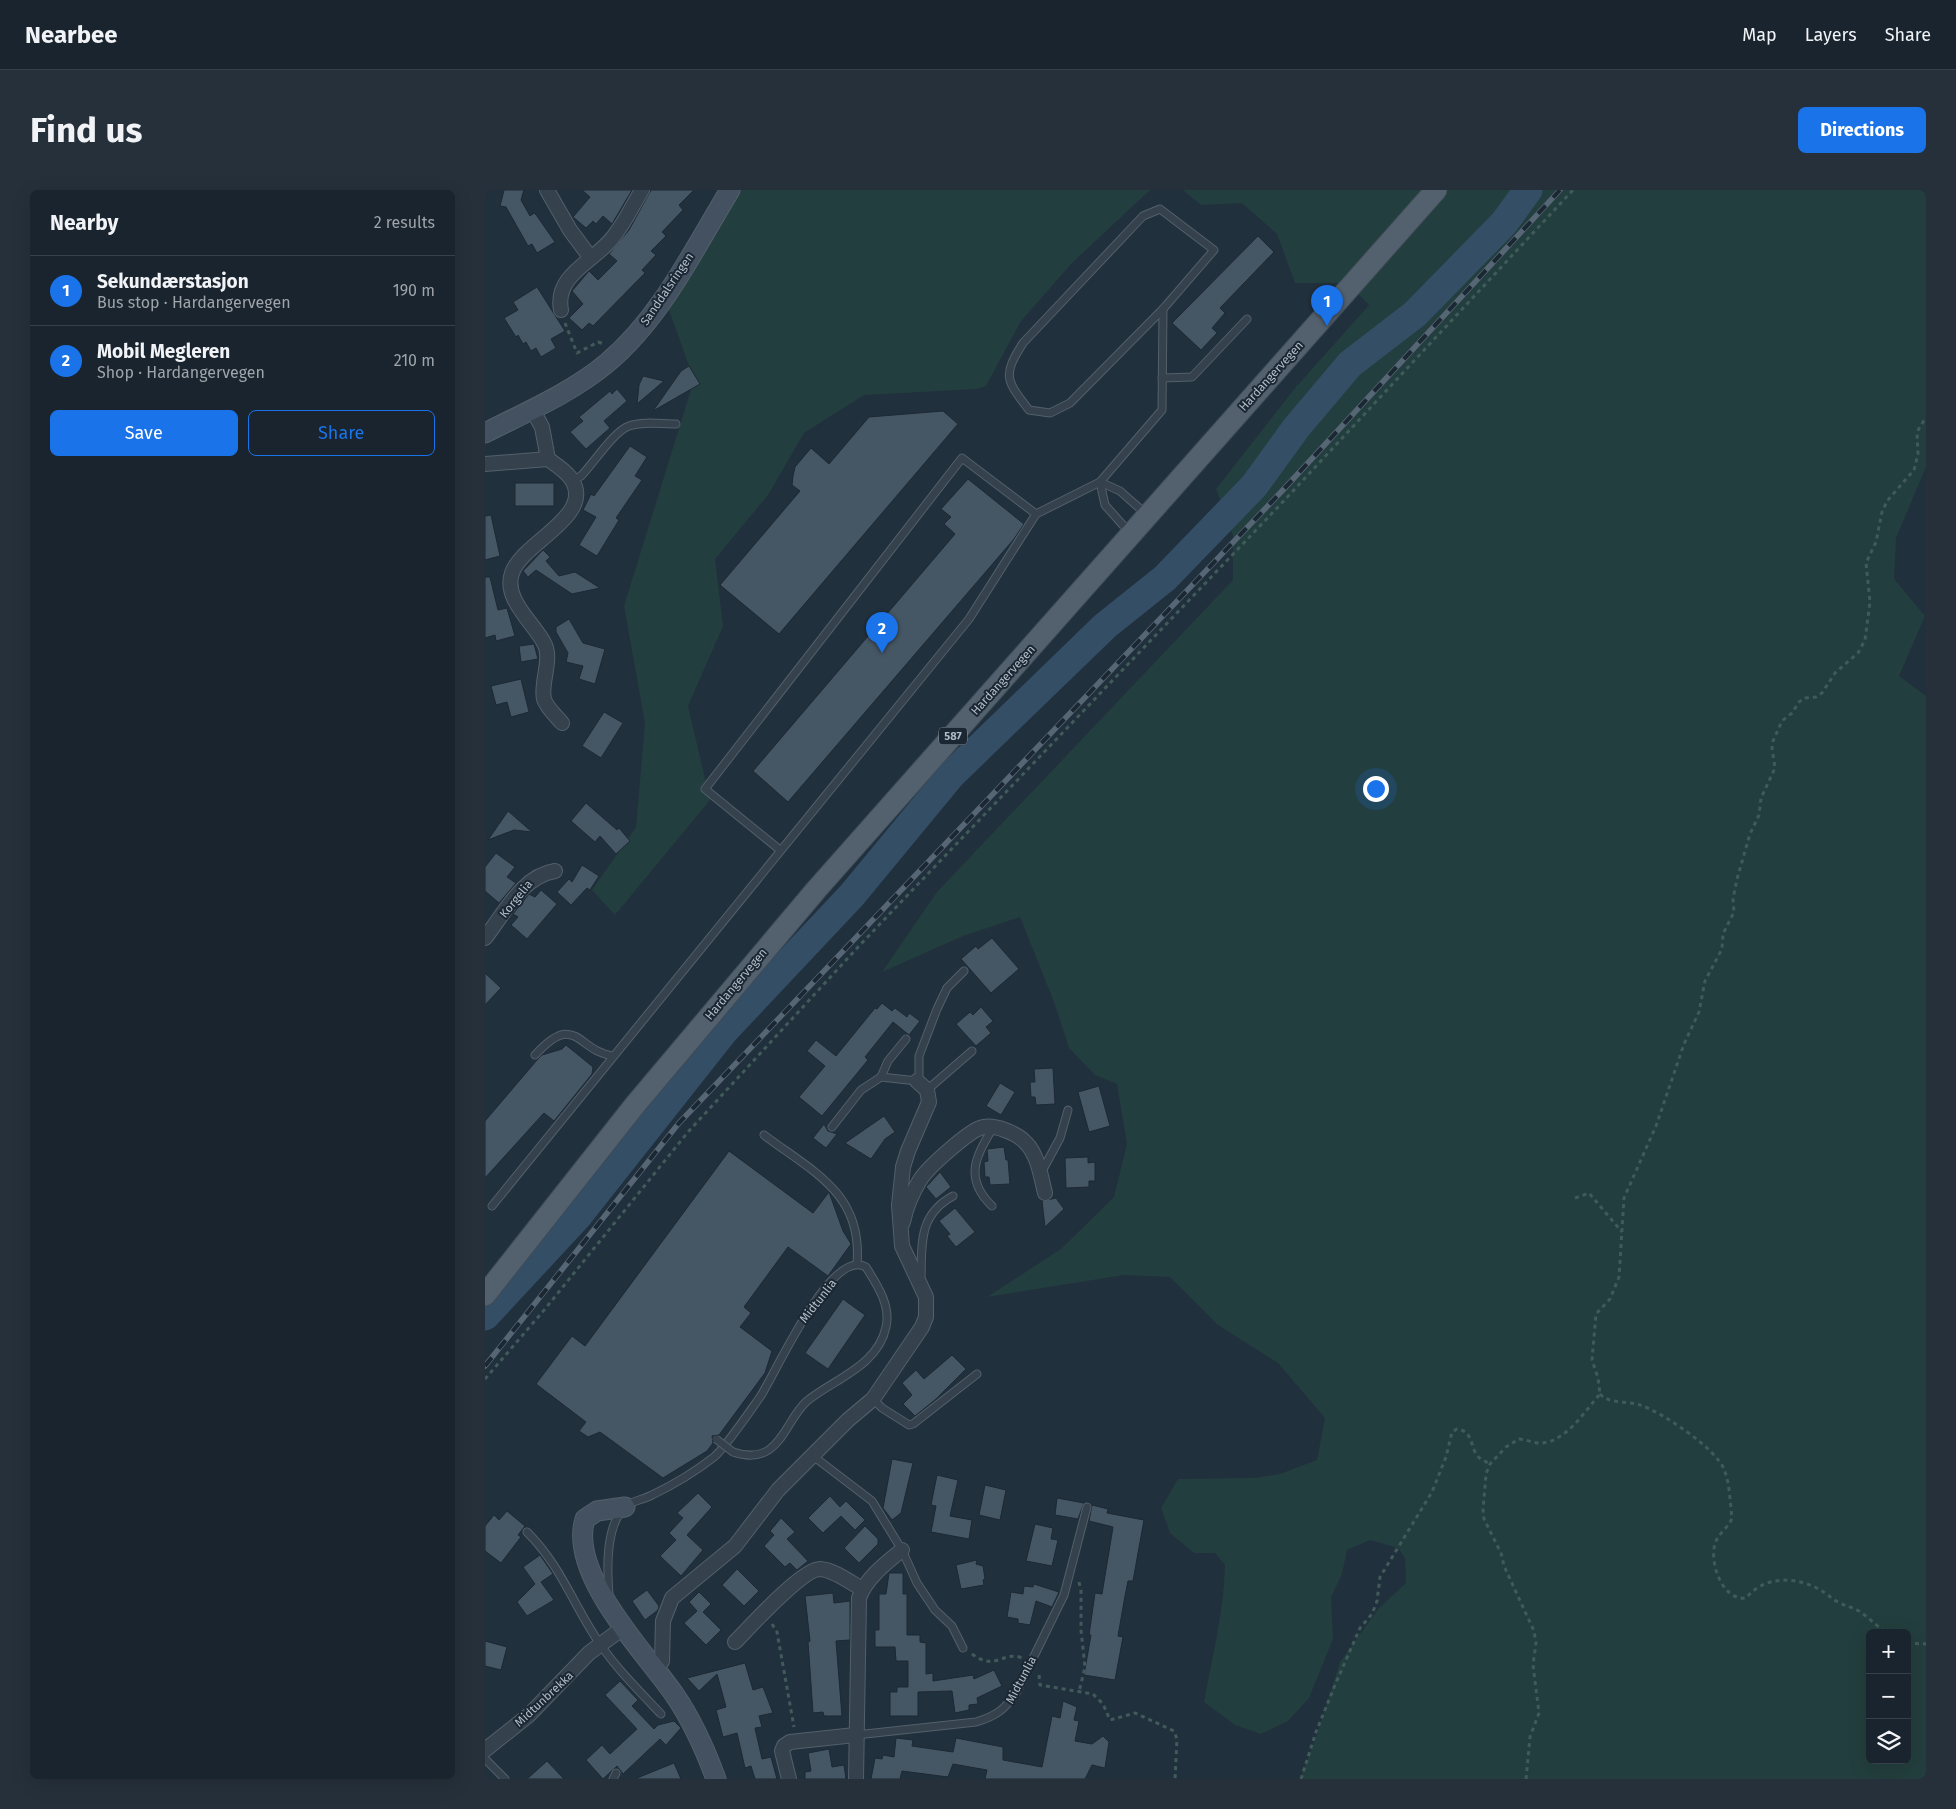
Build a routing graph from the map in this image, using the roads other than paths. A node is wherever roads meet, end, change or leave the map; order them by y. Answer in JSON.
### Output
{"nodes":[{"id":1,"x":547,"y":190,"type":"edge"},
{"id":2,"x":642,"y":190,"type":"edge"},
{"id":3,"x":730,"y":190,"type":"edge"},
{"id":4,"x":1436,"y":190,"type":"edge"},
{"id":5,"x":590,"y":257,"type":"junction"},
{"id":6,"x":1163,"y":309,"type":"junction"},
{"id":7,"x":561,"y":310,"type":"road end"},
{"id":8,"x":1247,"y":319,"type":"dead end"},
{"id":9,"x":1162,"y":378,"type":"junction"},
{"id":10,"x":531,"y":409,"type":"junction"},
{"id":11,"x":676,"y":424,"type":"dead end"},
{"id":12,"x":485,"y":433,"type":"edge"},
{"id":13,"x":548,"y":459,"type":"junction"},
{"id":14,"x":485,"y":464,"type":"edge"},
{"id":15,"x":573,"y":480,"type":"junction"},
{"id":16,"x":1100,"y":482,"type":"junction"},
{"id":17,"x":1036,"y":514,"type":"junction"},
{"id":18,"x":1147,"y":515,"type":"junction"},
{"id":19,"x":1131,"y":534,"type":"junction"},
{"id":20,"x":562,"y":724,"type":"dead end"},
{"id":21,"x":780,"y":850,"type":"junction"},
{"id":22,"x":555,"y":871,"type":"dead end"},
{"id":23,"x":485,"y":938,"type":"edge"},
{"id":24,"x":964,"y":971,"type":"dead end"},
{"id":25,"x":906,"y":1040,"type":"dead end"},
{"id":26,"x":972,"y":1051,"type":"dead end"},
{"id":27,"x":535,"y":1055,"type":"dead end"},
{"id":28,"x":613,"y":1056,"type":"junction"},
{"id":29,"x":881,"y":1076,"type":"junction"},
{"id":30,"x":922,"y":1085,"type":"junction"},
{"id":31,"x":1068,"y":1110,"type":"dead end"},
{"id":32,"x":831,"y":1128,"type":"dead end"},
{"id":33,"x":993,"y":1128,"type":"junction"},
{"id":34,"x":764,"y":1135,"type":"dead end"},
{"id":35,"x":1040,"y":1173,"type":"junction"},
{"id":36,"x":1045,"y":1193,"type":"dead end"},
{"id":37,"x":953,"y":1196,"type":"dead end"},
{"id":38,"x":492,"y":1206,"type":"dead end"},
{"id":39,"x":992,"y":1206,"type":"dead end"},
{"id":40,"x":900,"y":1233,"type":"junction"},
{"id":41,"x":857,"y":1264,"type":"junction"},
{"id":42,"x":921,"y":1284,"type":"junction"},
{"id":43,"x":485,"y":1295,"type":"edge"},
{"id":44,"x":977,"y":1374,"type":"dead end"},
{"id":45,"x":873,"y":1399,"type":"junction"},
{"id":46,"x":716,"y":1440,"type":"dead end"},
{"id":47,"x":813,"y":1456,"type":"junction"},
{"id":48,"x":625,"y":1507,"type":"junction"},
{"id":49,"x":1087,"y":1507,"type":"dead end"},
{"id":50,"x":527,"y":1532,"type":"dead end"},
{"id":51,"x":902,"y":1550,"type":"junction"},
{"id":52,"x":862,"y":1589,"type":"junction"},
{"id":53,"x":610,"y":1607,"type":"junction"},
{"id":54,"x":623,"y":1628,"type":"junction"},
{"id":55,"x":735,"y":1642,"type":"dead end"},
{"id":56,"x":601,"y":1645,"type":"junction"},
{"id":57,"x":963,"y":1648,"type":"dead end"},
{"id":58,"x":655,"y":1670,"type":"junction"},
{"id":59,"x":661,"y":1714,"type":"dead end"},
{"id":60,"x":855,"y":1735,"type":"junction"},
{"id":61,"x":485,"y":1750,"type":"edge"},
{"id":62,"x":485,"y":1759,"type":"edge"},
{"id":63,"x":505,"y":1779,"type":"edge"},
{"id":64,"x":716,"y":1779,"type":"edge"},
{"id":65,"x":789,"y":1779,"type":"edge"},
{"id":66,"x":856,"y":1779,"type":"edge"}],
"edges":[{"from":1,"to":5,"type":"street"},
{"from":2,"to":5,"type":"street"},
{"from":3,"to":10,"type":"main road","name":"Sanddalsringen"},
{"from":4,"to":18,"type":"main road","name":"Hardangervegen","number":"587"},
{"from":5,"to":7,"type":"street"},
{"from":6,"to":6,"type":"lane"},
{"from":6,"to":9,"type":"lane"},
{"from":8,"to":9,"type":"lane"},
{"from":9,"to":16,"type":"lane"},
{"from":10,"to":12,"type":"main road","name":"Sanddalsringen"},
{"from":10,"to":13,"type":"street"},
{"from":11,"to":15,"type":"lane"},
{"from":13,"to":14,"type":"street"},
{"from":13,"to":15,"type":"street"},
{"from":15,"to":20,"type":"street"},
{"from":16,"to":17,"type":"lane"},
{"from":16,"to":18,"type":"lane"},
{"from":16,"to":19,"type":"lane"},
{"from":17,"to":21,"type":"lane"},
{"from":17,"to":21,"type":"lane"},
{"from":18,"to":19,"type":"main road","name":"Hardangervegen","number":"587"},
{"from":19,"to":43,"type":"main road","name":"Hardangervegen","number":"587"},
{"from":21,"to":28,"type":"lane"},
{"from":22,"to":23,"type":"street","name":"Korgelia"},
{"from":24,"to":30,"type":"lane"},
{"from":25,"to":29,"type":"lane"},
{"from":26,"to":30,"type":"lane"},
{"from":27,"to":28,"type":"lane"},
{"from":28,"to":38,"type":"lane"},
{"from":29,"to":30,"type":"lane"},
{"from":29,"to":32,"type":"lane"},
{"from":30,"to":40,"type":"street"},
{"from":31,"to":35,"type":"lane"},
{"from":33,"to":35,"type":"street"},
{"from":33,"to":39,"type":"lane"},
{"from":33,"to":40,"type":"street"},
{"from":34,"to":41,"type":"lane"},
{"from":35,"to":36,"type":"street"},
{"from":37,"to":42,"type":"lane"},
{"from":40,"to":42,"type":"street"},
{"from":41,"to":46,"type":"lane","bridge":true},
{"from":41,"to":48,"type":"lane","name":"Midtunlia"},
{"from":42,"to":45,"type":"street"},
{"from":44,"to":45,"type":"lane"},
{"from":45,"to":47,"type":"street"},
{"from":47,"to":51,"type":"lane"},
{"from":47,"to":58,"type":"street"},
{"from":48,"to":53,"type":"lane","name":"Midtunlia"},
{"from":48,"to":53,"type":"main road","name":"Midtunlia"},
{"from":49,"to":60,"type":"lane","name":"Midtunlia"},
{"from":50,"to":56,"type":"lane"},
{"from":51,"to":52,"type":"street"},
{"from":51,"to":57,"type":"lane"},
{"from":52,"to":55,"type":"street"},
{"from":52,"to":60,"type":"street"},
{"from":53,"to":54,"type":"main road","name":"Midtunlia"},
{"from":54,"to":56,"type":"street","name":"Midtunbrekka"},
{"from":54,"to":58,"type":"main road","name":"Midtunlia"},
{"from":56,"to":59,"type":"lane"},
{"from":56,"to":61,"type":"street","name":"Midtunbrekka"},
{"from":58,"to":64,"type":"main road","name":"Midtunlia"},
{"from":60,"to":65,"type":"street","name":"Midtunlia"},
{"from":60,"to":66,"type":"street"},
{"from":62,"to":63,"type":"lane"}]}
